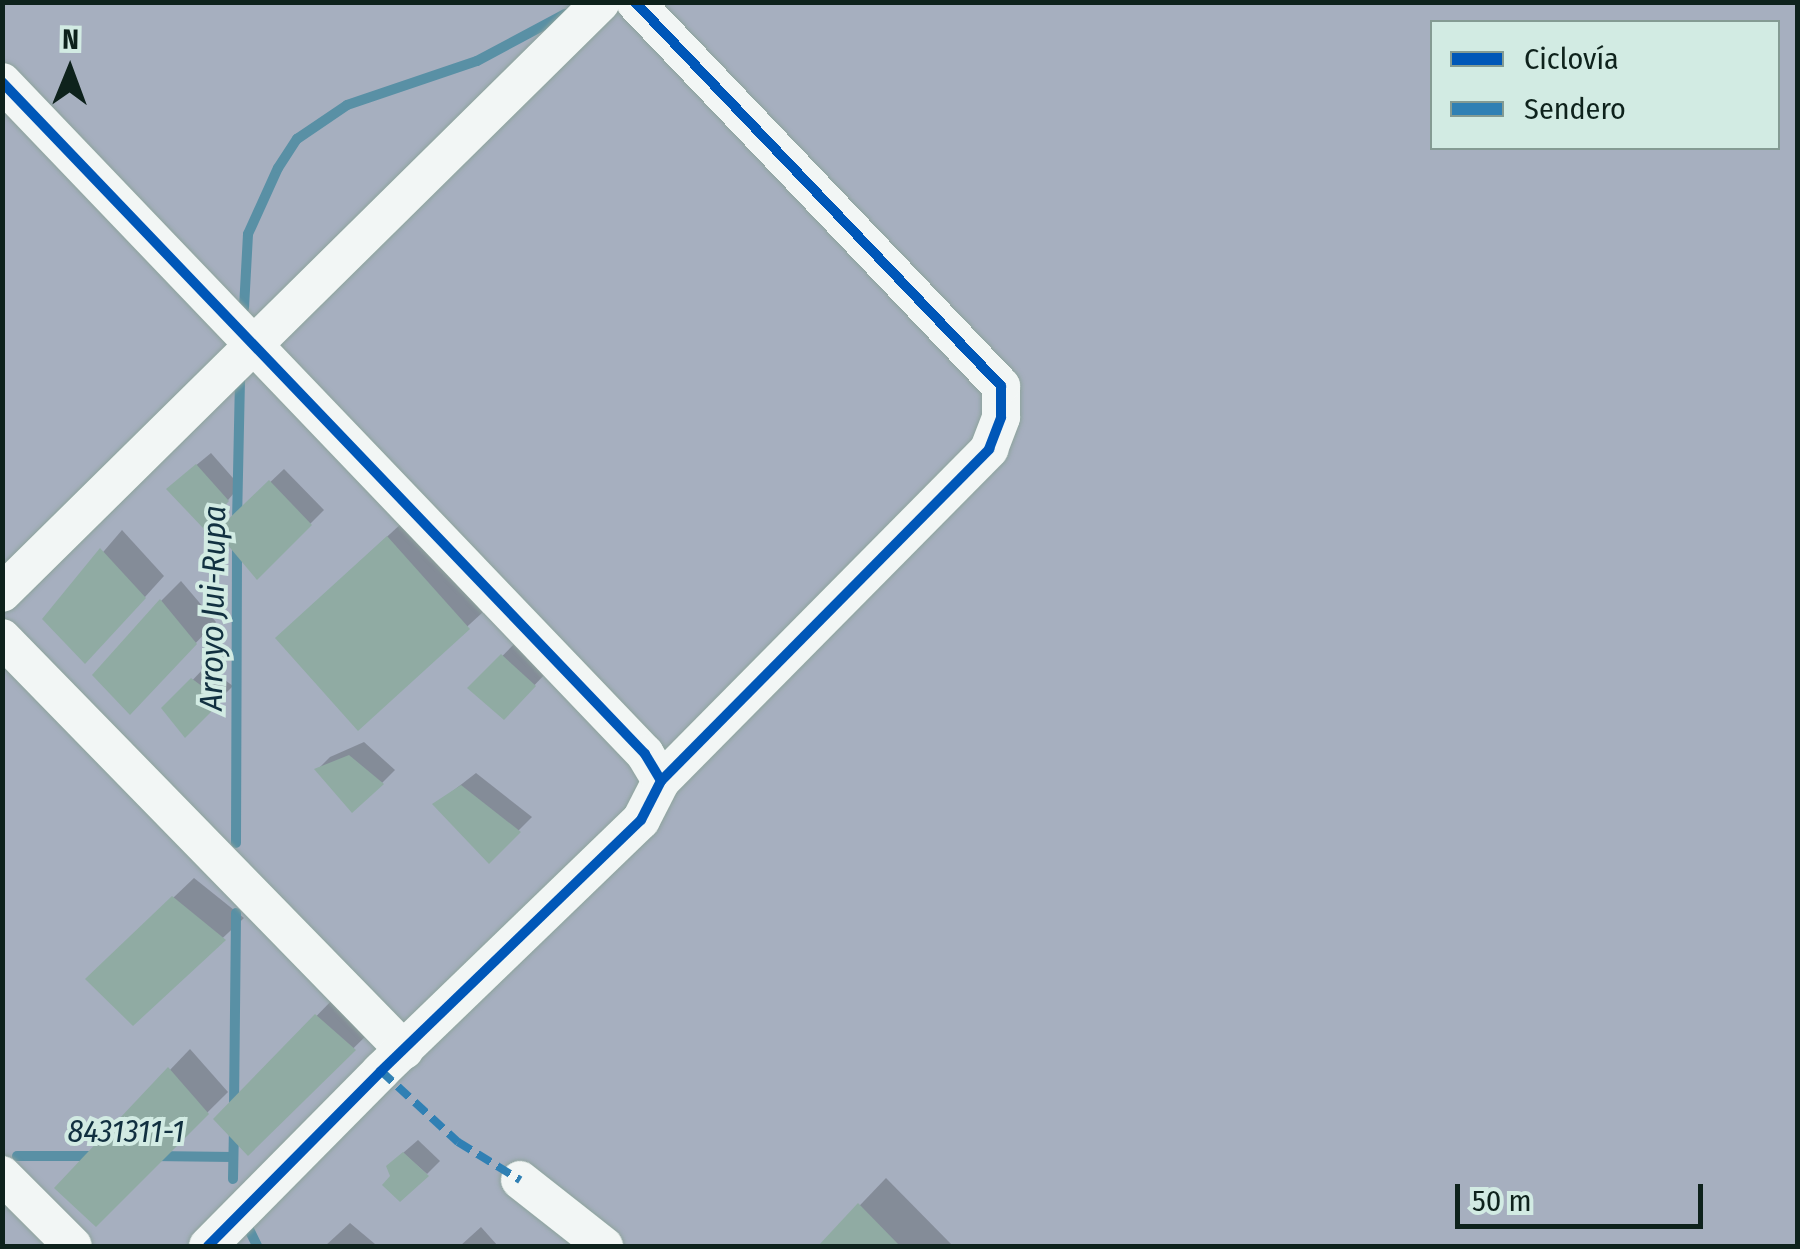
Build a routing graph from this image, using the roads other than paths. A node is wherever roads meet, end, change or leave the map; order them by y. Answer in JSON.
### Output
{"nodes":[{"id":1,"x":600,"y":2,"type":"edge"},
{"id":2,"x":636,"y":2,"type":"edge"},
{"id":3,"x":2,"y":82,"type":"edge"},
{"id":4,"x":252,"y":346,"type":"junction"},
{"id":5,"x":2,"y":593,"type":"edge"},
{"id":6,"x":2,"y":638,"type":"edge"},
{"id":7,"x":661,"y":781,"type":"junction"},
{"id":8,"x":404,"y":1050,"type":"junction"},
{"id":9,"x":2,"y":1175,"type":"edge"},
{"id":10,"x":520,"y":1180,"type":"dead end"},
{"id":11,"x":73,"y":1246,"type":"edge"},
{"id":12,"x":208,"y":1246,"type":"edge"},
{"id":13,"x":604,"y":1246,"type":"edge"}],
"edges":[{"from":1,"to":4,"type":"street"},
{"from":2,"to":7,"type":"street"},
{"from":3,"to":4,"type":"street"},
{"from":4,"to":5,"type":"street"},
{"from":4,"to":7,"type":"street"},
{"from":6,"to":8,"type":"street"},
{"from":7,"to":8,"type":"street"},
{"from":8,"to":12,"type":"street"},
{"from":9,"to":11,"type":"street"},
{"from":10,"to":13,"type":"street"}]}
